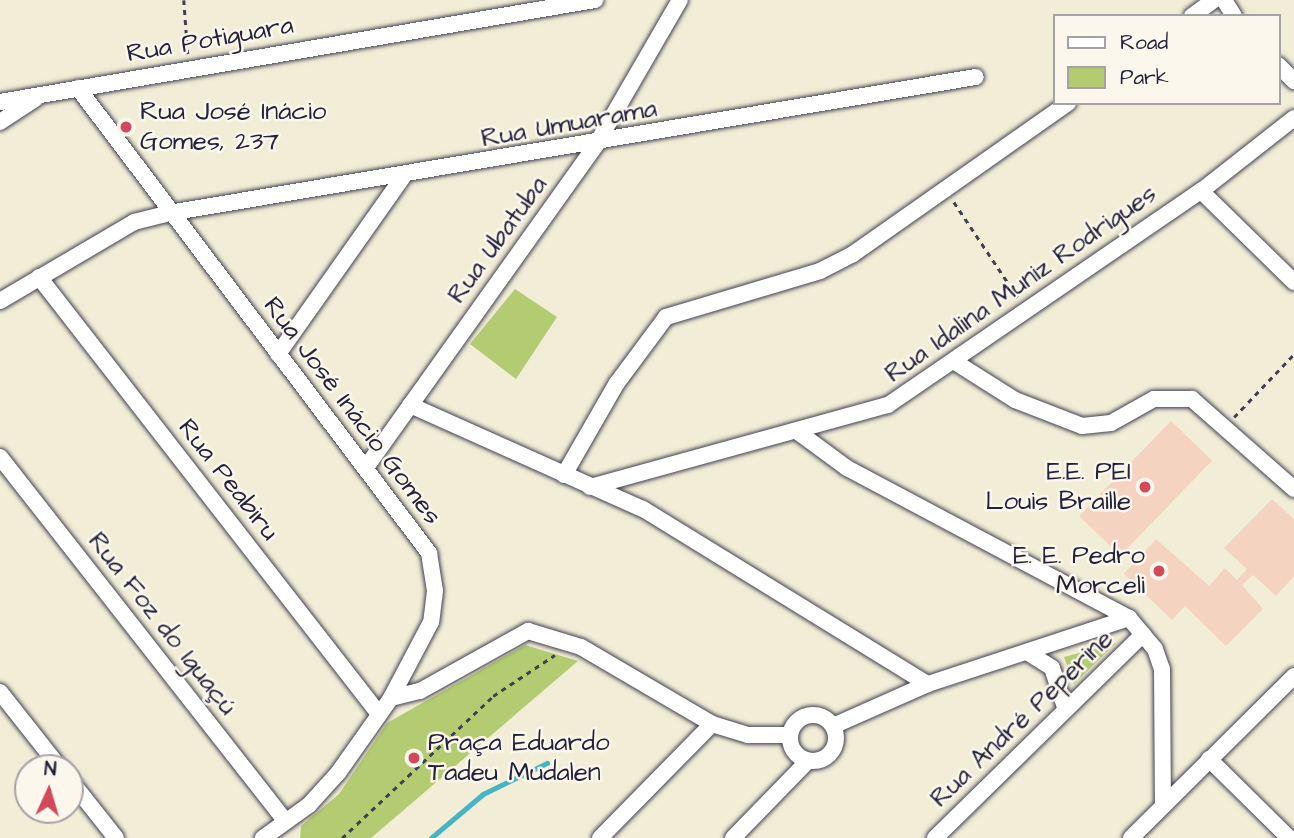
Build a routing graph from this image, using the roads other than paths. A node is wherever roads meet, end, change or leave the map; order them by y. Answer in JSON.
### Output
{"nodes":[{"id":1,"x":595,"y":0,"type":"edge"},
{"id":2,"x":680,"y":0,"type":"edge"},
{"id":3,"x":1214,"y":0,"type":"edge"},
{"id":4,"x":1195,"y":14,"type":"edge"},
{"id":5,"x":1280,"y":67,"type":"edge"},
{"id":6,"x":976,"y":77,"type":"dead end"},
{"id":7,"x":1294,"y":81,"type":"edge"},
{"id":8,"x":78,"y":88,"type":"junction"},
{"id":9,"x":40,"y":96,"type":"junction"},
{"id":10,"x":0,"y":102,"type":"edge"},
{"id":11,"x":1065,"y":105,"type":"edge"},
{"id":12,"x":1294,"y":118,"type":"edge"},
{"id":13,"x":0,"y":122,"type":"edge"},
{"id":14,"x":597,"y":143,"type":"junction"},
{"id":15,"x":402,"y":178,"type":"junction"},
{"id":16,"x":1201,"y":191,"type":"junction"},
{"id":17,"x":169,"y":213,"type":"junction"},
{"id":18,"x":39,"y":277,"type":"junction"},
{"id":19,"x":1294,"y":282,"type":"edge"},
{"id":20,"x":0,"y":301,"type":"edge"},
{"id":21,"x":278,"y":354,"type":"junction"},
{"id":22,"x":955,"y":362,"type":"junction"},
{"id":23,"x":410,"y":405,"type":"junction"},
{"id":24,"x":798,"y":432,"type":"junction"},
{"id":25,"x":0,"y":457,"type":"edge"},
{"id":26,"x":367,"y":466,"type":"junction"},
{"id":27,"x":564,"y":475,"type":"junction"},
{"id":28,"x":590,"y":486,"type":"junction"},
{"id":29,"x":1294,"y":489,"type":"edge"},
{"id":30,"x":1129,"y":618,"type":"junction"},
{"id":31,"x":1143,"y":634,"type":"junction"},
{"id":32,"x":1030,"y":654,"type":"junction"},
{"id":33,"x":1294,"y":676,"type":"edge"},
{"id":34,"x":928,"y":684,"type":"junction"},
{"id":35,"x":0,"y":692,"type":"edge"},
{"id":36,"x":391,"y":698,"type":"junction"},
{"id":37,"x":1065,"y":706,"type":"junction"},
{"id":38,"x":379,"y":714,"type":"junction"},
{"id":39,"x":712,"y":724,"type":"junction"},
{"id":40,"x":834,"y":726,"type":"junction"},
{"id":41,"x":789,"y":735,"type":"junction"},
{"id":42,"x":49,"y":754,"type":"edge"},
{"id":43,"x":1209,"y":759,"type":"junction"},
{"id":44,"x":808,"y":761,"type":"junction"},
{"id":45,"x":84,"y":798,"type":"edge"},
{"id":46,"x":1163,"y":805,"type":"junction"},
{"id":47,"x":285,"y":820,"type":"junction"},
{"id":48,"x":116,"y":838,"type":"edge"},
{"id":49,"x":263,"y":838,"type":"edge"},
{"id":50,"x":600,"y":838,"type":"edge"},
{"id":51,"x":733,"y":838,"type":"edge"},
{"id":52,"x":935,"y":838,"type":"edge"},
{"id":53,"x":1131,"y":838,"type":"edge"},
{"id":54,"x":1289,"y":838,"type":"edge"}],
"edges":[{"from":1,"to":8,"type":"street","name":"Rua Potiguara"},
{"from":2,"to":14,"type":"street","name":"Rua Ubatuba"},
{"from":3,"to":4,"type":"street"},
{"from":5,"to":7,"type":"street"},
{"from":6,"to":14,"type":"street","name":"Rua Umuarama"},
{"from":8,"to":9,"type":"street","name":"Rua Potiguara"},
{"from":8,"to":17,"type":"street","name":"Rua José Inácio Gomes"},
{"from":9,"to":10,"type":"street","name":"Rua Potiguara"},
{"from":9,"to":13,"type":"street"},
{"from":11,"to":27,"type":"street"},
{"from":12,"to":16,"type":"street","name":"Rua Idalina Muniz Rodrigues"},
{"from":14,"to":15,"type":"street","name":"Rua Umuarama"},
{"from":14,"to":23,"type":"street","name":"Rua Ubatuba"},
{"from":15,"to":17,"type":"street","name":"Rua Umuarama"},
{"from":15,"to":21,"type":"street"},
{"from":16,"to":19,"type":"street"},
{"from":16,"to":22,"type":"street","name":"Rua Idalina Muniz Rodrigues"},
{"from":17,"to":18,"type":"street","name":"Rua Umuarama"},
{"from":17,"to":21,"type":"street","name":"Rua José Inácio Gomes"},
{"from":18,"to":20,"type":"street","name":"Rua Umuarama"},
{"from":18,"to":38,"type":"street","name":"Rua Peabiru"},
{"from":21,"to":26,"type":"street","name":"Rua José Inácio Gomes"},
{"from":22,"to":24,"type":"street","name":"Rua Idalina Muniz Rodrigues"},
{"from":22,"to":29,"type":"street"},
{"from":23,"to":26,"type":"street","name":"Rua Ubatuba"},
{"from":23,"to":27,"type":"street"},
{"from":24,"to":28,"type":"street","name":"Rua Idalina Muniz Rodrigues"},
{"from":24,"to":30,"type":"street"},
{"from":25,"to":47,"type":"street","name":"Rua Foz do Iguaçú"},
{"from":26,"to":36,"type":"street","name":"Rua José Inácio Gomes"},
{"from":27,"to":28,"type":"street"},
{"from":28,"to":34,"type":"street"},
{"from":30,"to":31,"type":"street"},
{"from":30,"to":32,"type":"street"},
{"from":31,"to":37,"type":"street","name":"Rua André Peperine"},
{"from":31,"to":46,"type":"street"},
{"from":32,"to":34,"type":"street"},
{"from":32,"to":37,"type":"street"},
{"from":33,"to":43,"type":"street"},
{"from":34,"to":40,"type":"street"},
{"from":35,"to":42,"type":"street"},
{"from":36,"to":38,"type":"street","name":"Rua José Inácio Gomes"},
{"from":36,"to":39,"type":"street"},
{"from":37,"to":52,"type":"street","name":"Rua André Peperine"},
{"from":38,"to":47,"type":"street","name":"Rua José Inácio Gomes"},
{"from":39,"to":41,"type":"street"},
{"from":39,"to":50,"type":"street"},
{"from":40,"to":41,"type":"street"},
{"from":40,"to":44,"type":"street"},
{"from":41,"to":44,"type":"street"},
{"from":43,"to":46,"type":"street"},
{"from":43,"to":54,"type":"street"},
{"from":44,"to":51,"type":"street"},
{"from":45,"to":48,"type":"street"},
{"from":46,"to":53,"type":"street"},
{"from":47,"to":49,"type":"street","name":"Rua José Inácio Gomes"}]}
